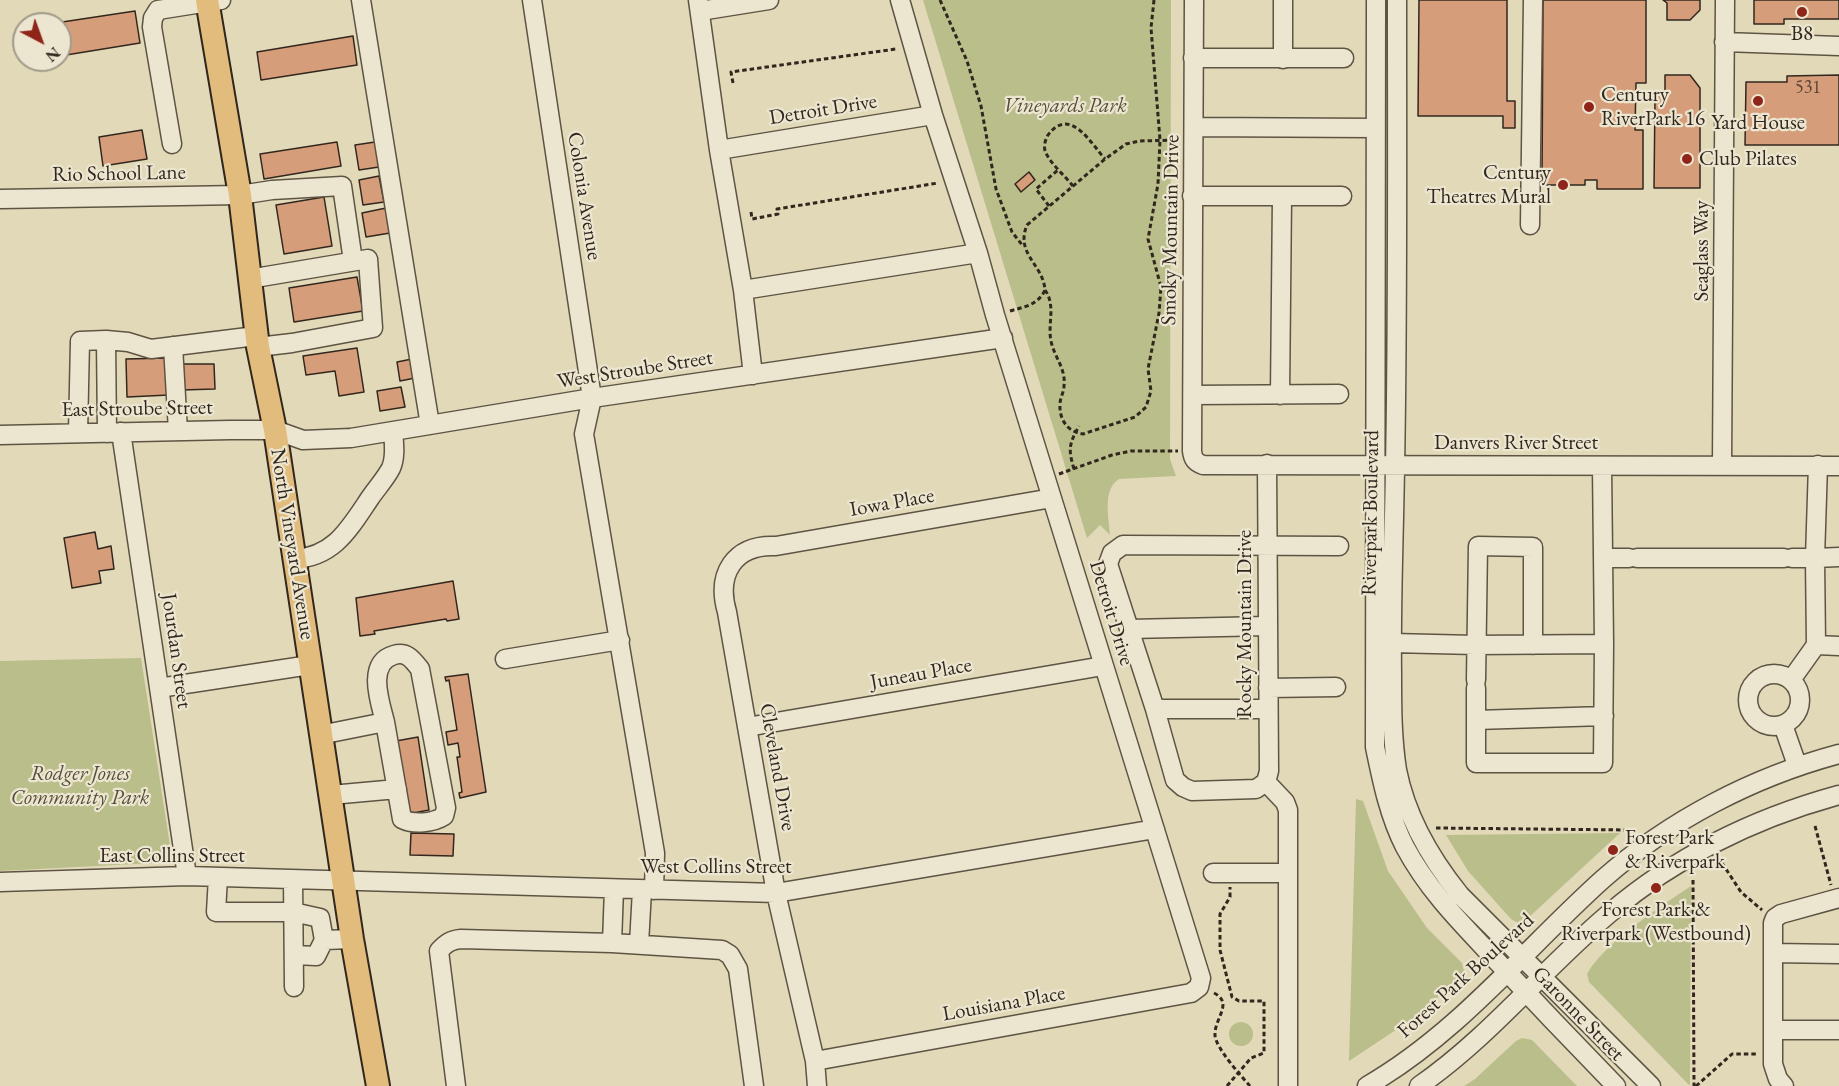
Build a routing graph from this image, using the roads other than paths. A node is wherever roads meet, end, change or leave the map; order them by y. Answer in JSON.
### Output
{"nodes":[{"id":1,"x":361,"y":0,"type":"edge"},
{"id":2,"x":532,"y":0,"type":"edge"},
{"id":3,"x":769,"y":0,"type":"edge"},
{"id":4,"x":900,"y":0,"type":"edge"},
{"id":5,"x":1194,"y":0,"type":"edge"},
{"id":6,"x":1283,"y":0,"type":"edge"},
{"id":7,"x":1376,"y":0,"type":"edge"},
{"id":8,"x":1397,"y":0,"type":"edge"},
{"id":9,"x":1533,"y":0,"type":"edge"},
{"id":10,"x":1725,"y":0,"type":"edge"},
{"id":11,"x":212,"y":1,"type":"edge"},
{"id":12,"x":699,"y":6,"type":"edge"},
{"id":13,"x":1724,"y":42,"type":"junction"},
{"id":14,"x":1839,"y":46,"type":"edge"},
{"id":15,"x":1193,"y":58,"type":"junction"},
{"id":16,"x":1344,"y":58,"type":"dead end"},
{"id":17,"x":1283,"y":59,"type":"junction"},
{"id":18,"x":933,"y":115,"type":"junction"},
{"id":19,"x":1376,"y":128,"type":"junction"},
{"id":20,"x":1194,"y":133,"type":"junction"},
{"id":21,"x":171,"y":144,"type":"dead end"},
{"id":22,"x":719,"y":150,"type":"junction"},
{"id":23,"x":240,"y":195,"type":"junction"},
{"id":24,"x":1192,"y":196,"type":"junction"},
{"id":25,"x":1282,"y":196,"type":"junction"},
{"id":26,"x":1342,"y":196,"type":"dead end"},
{"id":27,"x":0,"y":199,"type":"edge"},
{"id":28,"x":1530,"y":225,"type":"dead end"},
{"id":29,"x":978,"y":253,"type":"junction"},
{"id":30,"x":353,"y":261,"type":"junction"},
{"id":31,"x":249,"y":279,"type":"junction"},
{"id":32,"x":743,"y":290,"type":"junction"},
{"id":33,"x":1003,"y":338,"type":"junction"},
{"id":34,"x":106,"y":340,"type":"junction"},
{"id":35,"x":257,"y":341,"type":"junction"},
{"id":36,"x":173,"y":346,"type":"junction"},
{"id":37,"x":753,"y":375,"type":"junction"},
{"id":38,"x":1339,"y":394,"type":"dead end"},
{"id":39,"x":1193,"y":395,"type":"junction"},
{"id":40,"x":1280,"y":395,"type":"junction"},
{"id":41,"x":592,"y":398,"type":"junction"},
{"id":42,"x":430,"y":425,"type":"junction"},
{"id":43,"x":275,"y":430,"type":"junction"},
{"id":44,"x":178,"y":431,"type":"junction"},
{"id":45,"x":393,"y":431,"type":"junction"},
{"id":46,"x":78,"y":433,"type":"junction"},
{"id":47,"x":114,"y":433,"type":"junction"},
{"id":48,"x":0,"y":435,"type":"edge"},
{"id":49,"x":1193,"y":456,"type":"joint"},
{"id":50,"x":1267,"y":464,"type":"junction"},
{"id":51,"x":1376,"y":465,"type":"junction"},
{"id":52,"x":1395,"y":465,"type":"junction"},
{"id":53,"x":1722,"y":465,"type":"junction"},
{"id":54,"x":1818,"y":465,"type":"junction"},
{"id":55,"x":1602,"y":466,"type":"junction"},
{"id":56,"x":1839,"y":466,"type":"edge"},
{"id":57,"x":1052,"y":498,"type":"junction"},
{"id":58,"x":1266,"y":545,"type":"junction"},
{"id":59,"x":1339,"y":546,"type":"dead end"},
{"id":60,"x":741,"y":555,"type":"joint"},
{"id":61,"x":1839,"y":557,"type":"edge"},
{"id":62,"x":1603,"y":558,"type":"junction"},
{"id":63,"x":1815,"y":558,"type":"junction"},
{"id":64,"x":294,"y":559,"type":"junction"},
{"id":65,"x":1268,"y":626,"type":"junction"},
{"id":66,"x":1129,"y":629,"type":"junction"},
{"id":67,"x":620,"y":640,"type":"junction"},
{"id":68,"x":1392,"y":643,"type":"junction"},
{"id":69,"x":1604,"y":644,"type":"junction"},
{"id":70,"x":1475,"y":645,"type":"junction"},
{"id":71,"x":1533,"y":645,"type":"junction"},
{"id":72,"x":1816,"y":645,"type":"junction"},
{"id":73,"x":1839,"y":646,"type":"edge"},
{"id":74,"x":505,"y":659,"type":"dead end"},
{"id":75,"x":310,"y":665,"type":"junction"},
{"id":76,"x":1103,"y":666,"type":"junction"},
{"id":77,"x":1791,"y":681,"type":"junction"},
{"id":78,"x":1336,"y":687,"type":"dead end"},
{"id":79,"x":159,"y":688,"type":"junction"},
{"id":80,"x":1268,"y":688,"type":"junction"},
{"id":81,"x":1155,"y":709,"type":"junction"},
{"id":82,"x":1268,"y":709,"type":"junction"},
{"id":83,"x":1604,"y":716,"type":"junction"},
{"id":84,"x":1476,"y":720,"type":"junction"},
{"id":85,"x":384,"y":722,"type":"junction"},
{"id":86,"x":1783,"y":725,"type":"junction"},
{"id":87,"x":747,"y":727,"type":"junction"},
{"id":88,"x":320,"y":735,"type":"junction"},
{"id":89,"x":1839,"y":754,"type":"edge"},
{"id":90,"x":1797,"y":765,"type":"junction"},
{"id":91,"x":1266,"y":782,"type":"junction"},
{"id":92,"x":397,"y":789,"type":"junction"},
{"id":93,"x":331,"y":795,"type":"junction"},
{"id":94,"x":1839,"y":795,"type":"edge"},
{"id":95,"x":1155,"y":829,"type":"junction"},
{"id":96,"x":1213,"y":873,"type":"dead end"},
{"id":97,"x":1288,"y":873,"type":"junction"},
{"id":98,"x":187,"y":876,"type":"junction"},
{"id":99,"x":218,"y":877,"type":"junction"},
{"id":100,"x":292,"y":880,"type":"junction"},
{"id":101,"x":344,"y":881,"type":"junction"},
{"id":102,"x":0,"y":882,"type":"edge"},
{"id":103,"x":614,"y":889,"type":"junction"},
{"id":104,"x":648,"y":890,"type":"junction"},
{"id":105,"x":776,"y":893,"type":"junction"},
{"id":106,"x":1837,"y":899,"type":"edge"},
{"id":107,"x":293,"y":912,"type":"junction"},
{"id":108,"x":352,"y":939,"type":"junction"},
{"id":109,"x":324,"y":940,"type":"junction"},
{"id":110,"x":612,"y":943,"type":"junction"},
{"id":111,"x":639,"y":944,"type":"junction"},
{"id":112,"x":1773,"y":953,"type":"junction"},
{"id":113,"x":1839,"y":954,"type":"edge"},
{"id":114,"x":294,"y":955,"type":"junction"},
{"id":115,"x":1522,"y":958,"type":"junction"},
{"id":116,"x":1507,"y":973,"type":"junction"},
{"id":117,"x":1541,"y":978,"type":"junction"},
{"id":118,"x":294,"y":987,"type":"dead end"},
{"id":119,"x":1199,"y":987,"type":"joint"},
{"id":120,"x":1525,"y":993,"type":"junction"},
{"id":121,"x":1773,"y":1030,"type":"junction"},
{"id":122,"x":1839,"y":1030,"type":"edge"},
{"id":123,"x":815,"y":1061,"type":"junction"},
{"id":124,"x":378,"y":1086,"type":"edge"},
{"id":125,"x":456,"y":1086,"type":"edge"},
{"id":126,"x":754,"y":1086,"type":"edge"},
{"id":127,"x":817,"y":1086,"type":"edge"},
{"id":128,"x":1288,"y":1086,"type":"edge"},
{"id":129,"x":1367,"y":1086,"type":"edge"},
{"id":130,"x":1419,"y":1086,"type":"edge"},
{"id":131,"x":1616,"y":1086,"type":"edge"},
{"id":132,"x":1651,"y":1086,"type":"edge"},
{"id":133,"x":1784,"y":1086,"type":"edge"}],
"edges":[{"from":1,"to":42,"type":"street"},
{"from":2,"to":41,"type":"street","name":"Colonia Avenue"},
{"from":3,"to":12,"type":"street"},
{"from":4,"to":18,"type":"street","name":"Detroit Drive"},
{"from":5,"to":15,"type":"street","name":"Smoky Mountain Drive"},
{"from":6,"to":17,"type":"street"},
{"from":7,"to":19,"type":"street","name":"Riverpark Boulevard"},
{"from":8,"to":52,"type":"street","name":"Riverpark Boulevard"},
{"from":9,"to":28,"type":"street"},
{"from":10,"to":13,"type":"street","name":"Seaglass Way"},
{"from":11,"to":21,"type":"street"},
{"from":11,"to":23,"type":"main road","name":"North Vineyard Avenue"},
{"from":12,"to":22,"type":"street"},
{"from":13,"to":14,"type":"street"},
{"from":13,"to":53,"type":"street","name":"Seaglass Way"},
{"from":15,"to":17,"type":"street"},
{"from":15,"to":20,"type":"street","name":"Smoky Mountain Drive"},
{"from":16,"to":17,"type":"street"},
{"from":18,"to":22,"type":"street","name":"Detroit Drive"},
{"from":18,"to":29,"type":"street","name":"Detroit Drive"},
{"from":19,"to":20,"type":"street"},
{"from":19,"to":51,"type":"street","name":"Riverpark Boulevard"},
{"from":20,"to":24,"type":"street","name":"Smoky Mountain Drive"},
{"from":22,"to":32,"type":"street"},
{"from":23,"to":27,"type":"street","name":"Rio School Lane"},
{"from":23,"to":30,"type":"street","name":"Rio School Lane"},
{"from":23,"to":31,"type":"main road","name":"North Vineyard Avenue"},
{"from":24,"to":25,"type":"street"},
{"from":24,"to":39,"type":"street","name":"Smoky Mountain Drive"},
{"from":25,"to":26,"type":"street"},
{"from":25,"to":40,"type":"street"},
{"from":29,"to":32,"type":"street"},
{"from":29,"to":33,"type":"street","name":"Detroit Drive"},
{"from":30,"to":31,"type":"street"},
{"from":30,"to":35,"type":"street"},
{"from":31,"to":35,"type":"main road","name":"North Vineyard Avenue"},
{"from":32,"to":37,"type":"street"},
{"from":33,"to":37,"type":"street","name":"West Stroube Street"},
{"from":33,"to":57,"type":"street","name":"Detroit Drive"},
{"from":34,"to":36,"type":"street"},
{"from":34,"to":46,"type":"street"},
{"from":34,"to":47,"type":"street","name":"Jourdan Street"},
{"from":35,"to":36,"type":"street"},
{"from":35,"to":43,"type":"main road","name":"North Vineyard Avenue"},
{"from":36,"to":44,"type":"street"},
{"from":37,"to":41,"type":"street","name":"West Stroube Street"},
{"from":38,"to":40,"type":"street"},
{"from":39,"to":40,"type":"street"},
{"from":39,"to":49,"type":"street","name":"Smoky Mountain Drive"},
{"from":41,"to":42,"type":"street","name":"West Stroube Street"},
{"from":41,"to":67,"type":"street"},
{"from":42,"to":45,"type":"street","name":"West Stroube Street"},
{"from":43,"to":44,"type":"street","name":"East Stroube Street"},
{"from":43,"to":45,"type":"street","name":"West Stroube Street"},
{"from":43,"to":64,"type":"main road","name":"North Vineyard Avenue"},
{"from":44,"to":47,"type":"street","name":"East Stroube Street"},
{"from":45,"to":64,"type":"street"},
{"from":46,"to":47,"type":"street","name":"East Stroube Street"},
{"from":46,"to":48,"type":"street","name":"East Stroube Street"},
{"from":47,"to":79,"type":"street","name":"Jourdan Street"},
{"from":49,"to":50,"type":"street","name":"Danvers River Street"},
{"from":50,"to":51,"type":"street","name":"Danvers River Street"},
{"from":50,"to":58,"type":"street","name":"Rocky Mountain Drive"},
{"from":51,"to":52,"type":"street","name":"Danvers River Street"},
{"from":51,"to":116,"type":"street","name":"Riverpark Boulevard"},
{"from":52,"to":55,"type":"street","name":"Danvers River Street"},
{"from":52,"to":68,"type":"street","name":"Riverpark Boulevard"},
{"from":53,"to":54,"type":"street","name":"Danvers River Street"},
{"from":53,"to":55,"type":"street","name":"Danvers River Street"},
{"from":54,"to":56,"type":"street","name":"Danvers River Street"},
{"from":54,"to":63,"type":"street"},
{"from":55,"to":62,"type":"street"},
{"from":57,"to":60,"type":"street","name":"Iowa Place"},
{"from":57,"to":76,"type":"street","name":"Detroit Drive"},
{"from":58,"to":59,"type":"street"},
{"from":58,"to":65,"type":"street","name":"Rocky Mountain Drive"},
{"from":58,"to":66,"type":"street"},
{"from":60,"to":87,"type":"street","name":"Cleveland Drive"},
{"from":61,"to":63,"type":"street"},
{"from":62,"to":63,"type":"street"},
{"from":62,"to":69,"type":"street"},
{"from":63,"to":72,"type":"street"},
{"from":64,"to":75,"type":"main road","name":"North Vineyard Avenue"},
{"from":65,"to":66,"type":"street"},
{"from":65,"to":80,"type":"street","name":"Rocky Mountain Drive"},
{"from":66,"to":81,"type":"street"},
{"from":67,"to":74,"type":"street"},
{"from":67,"to":104,"type":"street"},
{"from":68,"to":70,"type":"street"},
{"from":68,"to":115,"type":"street","name":"Riverpark Boulevard"},
{"from":69,"to":71,"type":"street"},
{"from":69,"to":83,"type":"street"},
{"from":70,"to":71,"type":"street"},
{"from":70,"to":71,"type":"street"},
{"from":70,"to":84,"type":"street"},
{"from":72,"to":73,"type":"street"},
{"from":72,"to":77,"type":"street"},
{"from":75,"to":79,"type":"street"},
{"from":75,"to":88,"type":"main road","name":"North Vineyard Avenue"},
{"from":76,"to":87,"type":"street","name":"Juneau Place"},
{"from":76,"to":95,"type":"street","name":"Detroit Drive"},
{"from":77,"to":86,"type":"street"},
{"from":77,"to":86,"type":"street"},
{"from":78,"to":80,"type":"street"},
{"from":79,"to":98,"type":"street","name":"Jourdan Street"},
{"from":80,"to":82,"type":"street","name":"Rocky Mountain Drive"},
{"from":81,"to":82,"type":"street"},
{"from":81,"to":91,"type":"street"},
{"from":82,"to":91,"type":"street","name":"Rocky Mountain Drive"},
{"from":83,"to":84,"type":"street"},
{"from":83,"to":84,"type":"street"},
{"from":85,"to":88,"type":"street"},
{"from":85,"to":92,"type":"street"},
{"from":85,"to":92,"type":"street"},
{"from":86,"to":90,"type":"street"},
{"from":87,"to":105,"type":"street","name":"Cleveland Drive"},
{"from":88,"to":93,"type":"main road","name":"North Vineyard Avenue"},
{"from":89,"to":90,"type":"street","name":"Forest Park Boulevard"},
{"from":90,"to":115,"type":"street","name":"Forest Park Boulevard"},
{"from":91,"to":97,"type":"street"},
{"from":92,"to":93,"type":"street"},
{"from":93,"to":101,"type":"main road","name":"North Vineyard Avenue"},
{"from":94,"to":117,"type":"street"},
{"from":95,"to":105,"type":"street","name":"West Collins Street"},
{"from":95,"to":119,"type":"street","name":"Detroit Drive"},
{"from":96,"to":97,"type":"street"},
{"from":97,"to":128,"type":"street"},
{"from":98,"to":99,"type":"street","name":"East Collins Street"},
{"from":98,"to":102,"type":"street","name":"East Collins Street"},
{"from":99,"to":100,"type":"street","name":"East Collins Street"},
{"from":99,"to":107,"type":"street"},
{"from":100,"to":101,"type":"street","name":"East Collins Street"},
{"from":100,"to":107,"type":"street"},
{"from":101,"to":103,"type":"street","name":"West Collins Street"},
{"from":101,"to":108,"type":"main road","name":"North Vineyard Avenue"},
{"from":103,"to":104,"type":"street","name":"West Collins Street"},
{"from":103,"to":110,"type":"street"},
{"from":104,"to":105,"type":"street","name":"West Collins Street"},
{"from":104,"to":111,"type":"street"},
{"from":105,"to":123,"type":"street","name":"Cleveland Drive"},
{"from":106,"to":112,"type":"street"},
{"from":107,"to":109,"type":"street"},
{"from":107,"to":114,"type":"street"},
{"from":108,"to":109,"type":"street"},
{"from":108,"to":124,"type":"main road","name":"North Vineyard Avenue"},
{"from":109,"to":114,"type":"street"},
{"from":110,"to":111,"type":"street"},
{"from":110,"to":125,"type":"street"},
{"from":111,"to":126,"type":"street"},
{"from":112,"to":113,"type":"street"},
{"from":112,"to":121,"type":"street"},
{"from":114,"to":118,"type":"street"},
{"from":115,"to":116,"type":"street","name":"Forest Park Boulevard"},
{"from":115,"to":117,"type":"street","name":"Riverpark Boulevard"},
{"from":116,"to":120,"type":"street","name":"Garonne Street"},
{"from":116,"to":129,"type":"street","name":"Forest Park Boulevard"},
{"from":117,"to":120,"type":"street"},
{"from":117,"to":132,"type":"street","name":"Garonne Street"},
{"from":119,"to":123,"type":"street","name":"Louisiana Place"},
{"from":120,"to":130,"type":"street"},
{"from":120,"to":131,"type":"street","name":"Garonne Street"},
{"from":121,"to":122,"type":"street"},
{"from":121,"to":133,"type":"street"},
{"from":123,"to":127,"type":"street","name":"Cleveland Drive"}]}
